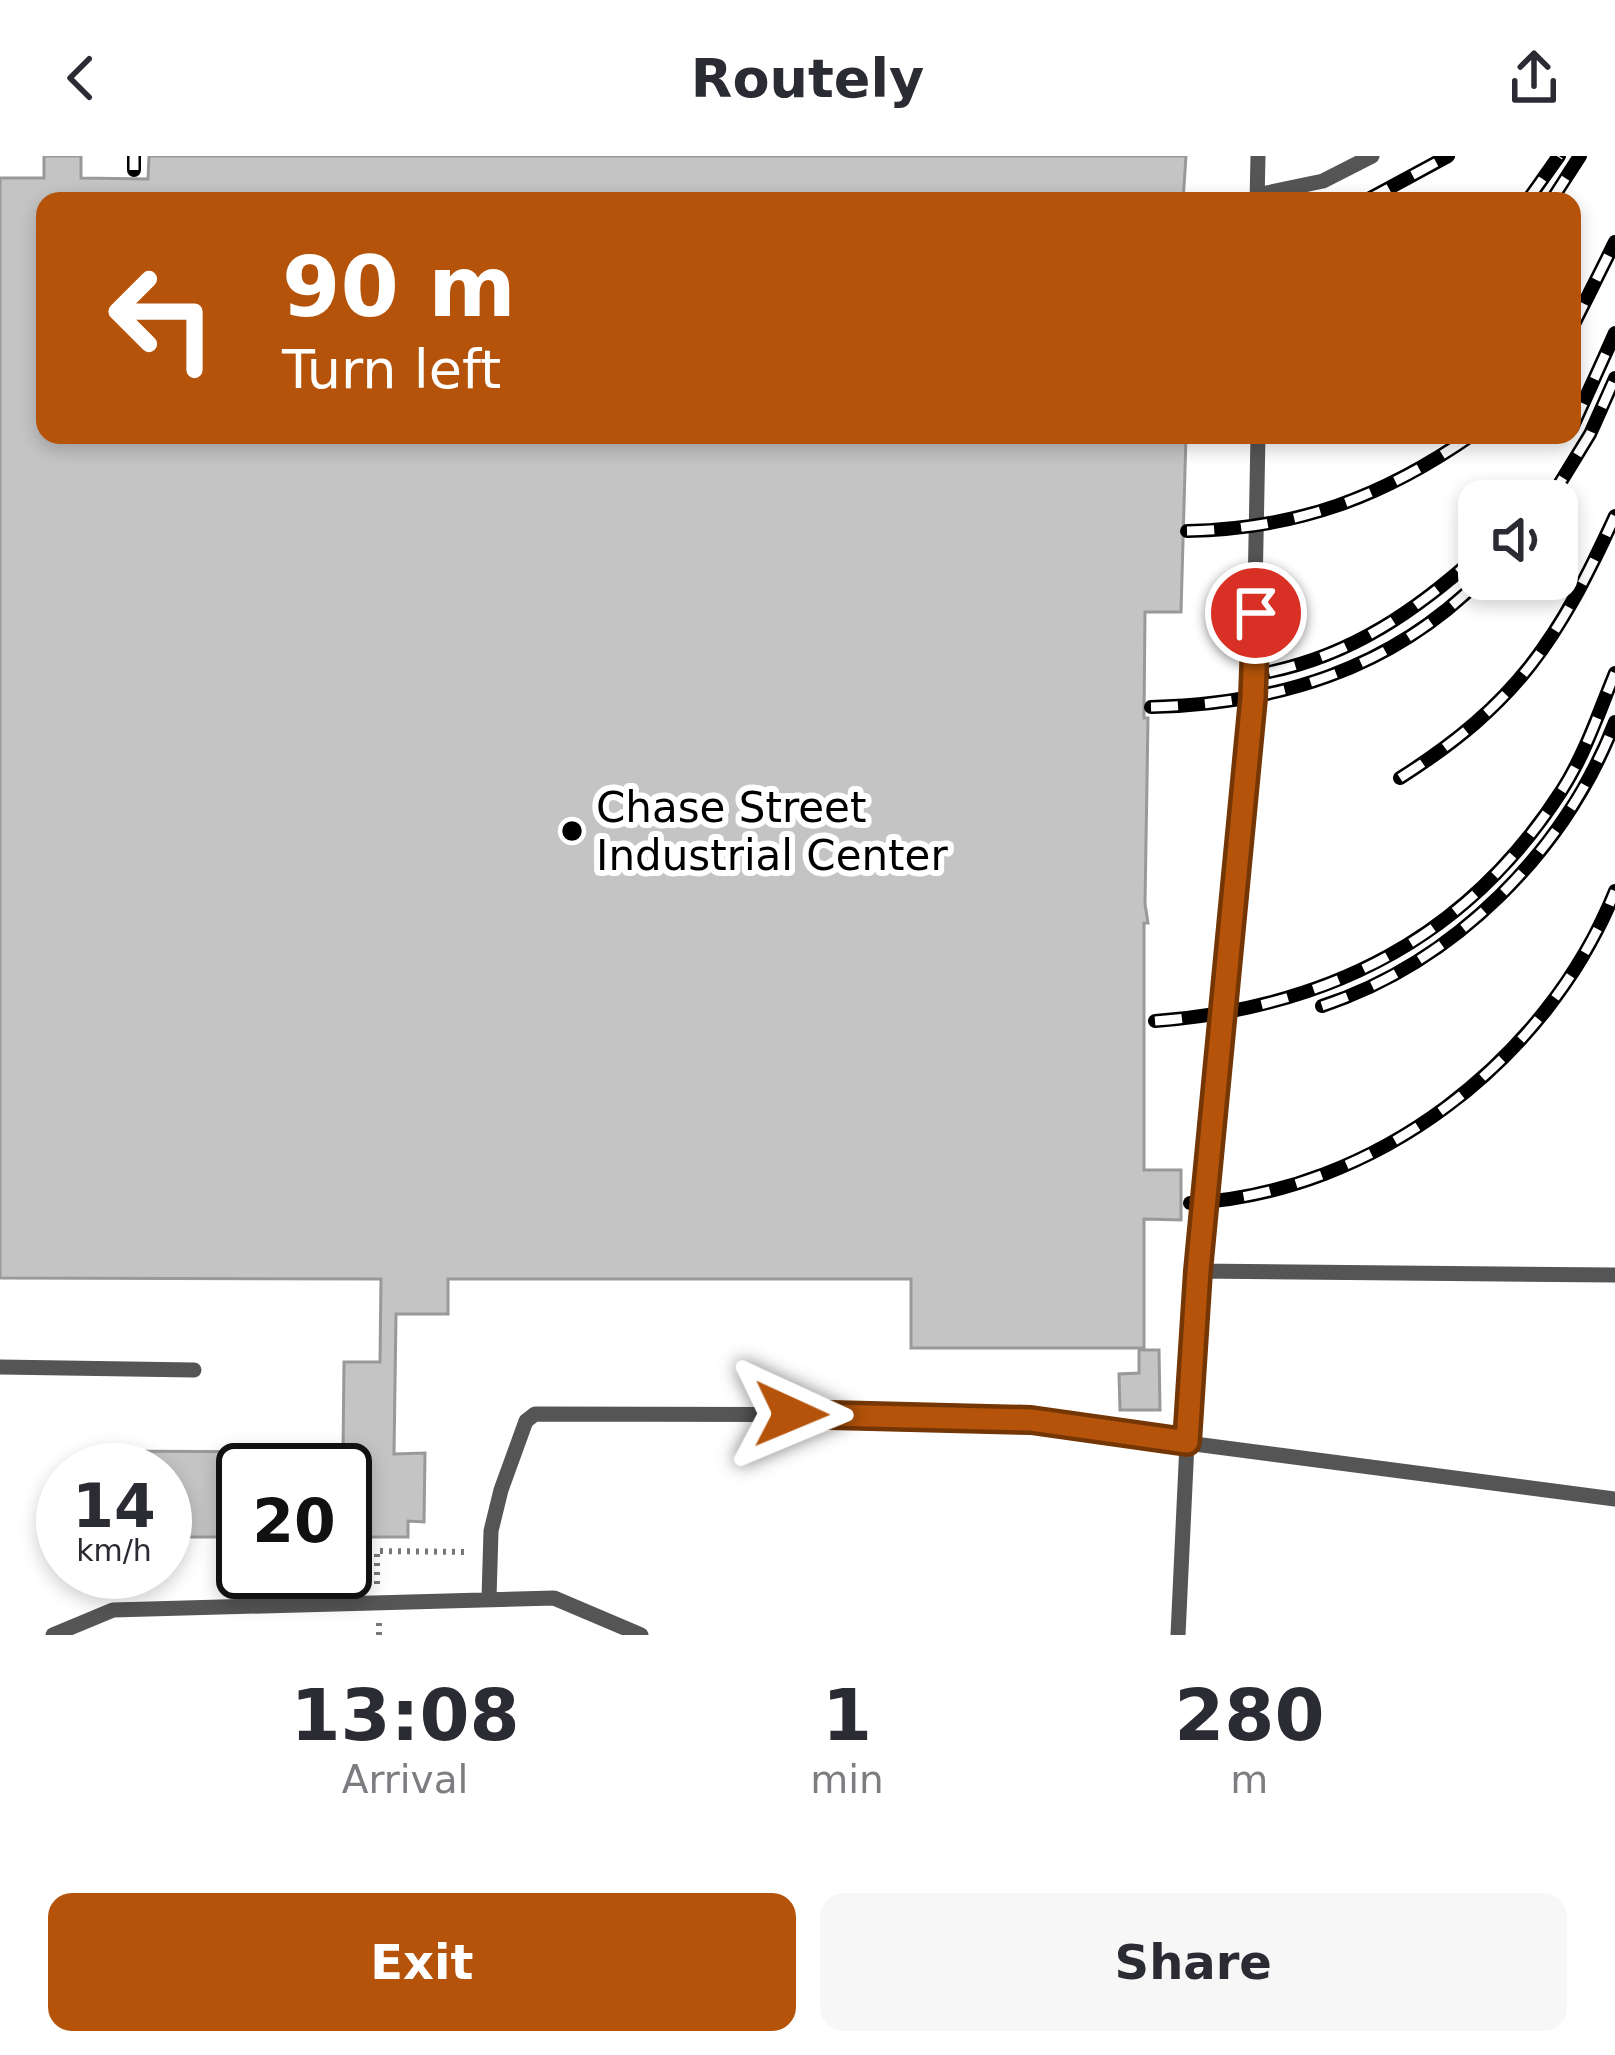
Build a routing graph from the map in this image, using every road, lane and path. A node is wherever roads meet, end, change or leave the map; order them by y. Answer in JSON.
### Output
{"nodes":[{"id":1,"x":1258,"y":156,"type":"edge"},
{"id":2,"x":1372,"y":156,"type":"edge"},
{"id":3,"x":1257,"y":192,"type":"edge"},
{"id":4,"x":1280,"y":192,"type":"edge"},
{"id":5,"x":1258,"y":444,"type":"edge"},
{"id":6,"x":1198,"y":1271,"type":"junction"},
{"id":7,"x":1615,"y":1274,"type":"edge"},
{"id":8,"x":0,"y":1367,"type":"edge"},
{"id":9,"x":194,"y":1370,"type":"dead end"},
{"id":10,"x":1187,"y":1442,"type":"junction"},
{"id":11,"x":1615,"y":1499,"type":"edge"},
{"id":12,"x":490,"y":1552,"type":"junction"},
{"id":13,"x":489,"y":1598,"type":"junction"},
{"id":14,"x":378,"y":1600,"type":"junction"},
{"id":15,"x":380,"y":1623,"type":"dead end"},
{"id":16,"x":53,"y":1635,"type":"edge"},
{"id":17,"x":379,"y":1635,"type":"edge"},
{"id":18,"x":641,"y":1635,"type":"edge"},
{"id":19,"x":1178,"y":1635,"type":"edge"}],
"edges":[{"from":1,"to":3,"type":"lane"},
{"from":2,"to":4,"type":"lane"},
{"from":5,"to":6,"type":"lane"},
{"from":6,"to":7,"type":"lane"},
{"from":6,"to":10,"type":"lane"},
{"from":8,"to":9,"type":"lane"},
{"from":10,"to":11,"type":"lane"},
{"from":10,"to":12,"type":"lane"},
{"from":10,"to":19,"type":"lane"},
{"from":12,"to":13,"type":"lane"},
{"from":12,"to":14,"type":"path"},
{"from":13,"to":14,"type":"lane"},
{"from":13,"to":18,"type":"lane"},
{"from":14,"to":16,"type":"lane"},
{"from":15,"to":17,"type":"path"}]}
